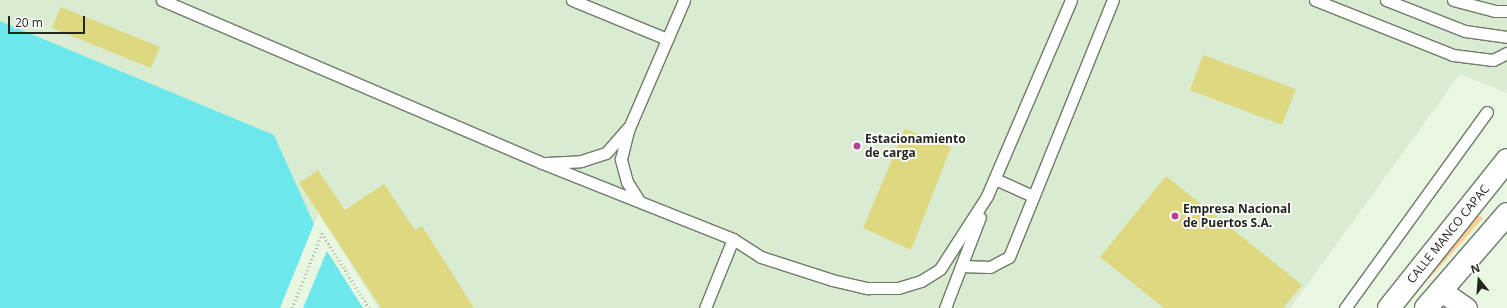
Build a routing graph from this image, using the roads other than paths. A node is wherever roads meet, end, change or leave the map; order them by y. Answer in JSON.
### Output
{"nodes":[{"id":1,"x":162,"y":0,"type":"edge"},
{"id":2,"x":572,"y":0,"type":"edge"},
{"id":3,"x":684,"y":0,"type":"edge"},
{"id":4,"x":1071,"y":0,"type":"edge"},
{"id":5,"x":1112,"y":0,"type":"edge"},
{"id":6,"x":1316,"y":0,"type":"edge"},
{"id":7,"x":1386,"y":0,"type":"edge"},
{"id":8,"x":1453,"y":0,"type":"edge"},
{"id":9,"x":1507,"y":11,"type":"edge"},
{"id":10,"x":1507,"y":37,"type":"edge"},
{"id":11,"x":667,"y":39,"type":"junction"},
{"id":12,"x":1507,"y":53,"type":"edge"},
{"id":13,"x":1487,"y":112,"type":"dead end"},
{"id":14,"x":629,"y":128,"type":"junction"},
{"id":15,"x":1507,"y":160,"type":"edge"},
{"id":16,"x":542,"y":163,"type":"junction"},
{"id":17,"x":995,"y":178,"type":"junction"},
{"id":18,"x":988,"y":196,"type":"junction"},
{"id":19,"x":1033,"y":196,"type":"junction"},
{"id":20,"x":1477,"y":196,"type":"junction"},
{"id":21,"x":639,"y":201,"type":"junction"},
{"id":22,"x":1506,"y":214,"type":"edge"},
{"id":23,"x":733,"y":239,"type":"junction"},
{"id":24,"x":961,"y":266,"type":"junction"},
{"id":25,"x":1440,"y":290,"type":"junction"},
{"id":26,"x":705,"y":308,"type":"edge"},
{"id":27,"x":945,"y":308,"type":"edge"},
{"id":28,"x":1345,"y":308,"type":"edge"},
{"id":29,"x":1389,"y":308,"type":"edge"},
{"id":30,"x":1426,"y":308,"type":"edge"},
{"id":31,"x":1466,"y":308,"type":"edge"}],
"edges":[{"from":1,"to":16,"type":"lane"},
{"from":2,"to":11,"type":"lane"},
{"from":3,"to":11,"type":"lane"},
{"from":4,"to":17,"type":"lane"},
{"from":5,"to":19,"type":"lane"},
{"from":6,"to":12,"type":"lane"},
{"from":7,"to":10,"type":"lane"},
{"from":8,"to":9,"type":"lane"},
{"from":11,"to":14,"type":"lane"},
{"from":13,"to":28,"type":"lane"},
{"from":14,"to":16,"type":"lane"},
{"from":14,"to":21,"type":"lane"},
{"from":15,"to":20,"type":"main road","name":"CALLE MANCO CAPAC"},
{"from":16,"to":21,"type":"lane"},
{"from":17,"to":18,"type":"lane"},
{"from":17,"to":19,"type":"lane"},
{"from":18,"to":23,"type":"lane"},
{"from":18,"to":24,"type":"lane"},
{"from":19,"to":24,"type":"lane"},
{"from":20,"to":22,"type":"main road"},
{"from":20,"to":29,"type":"main road","name":"CALLE MANCO CAPAC"},
{"from":21,"to":23,"type":"lane"},
{"from":22,"to":25,"type":"main road"},
{"from":23,"to":26,"type":"lane"},
{"from":24,"to":27,"type":"lane"},
{"from":25,"to":30,"type":"main road"},
{"from":25,"to":31,"type":"street"}]}
